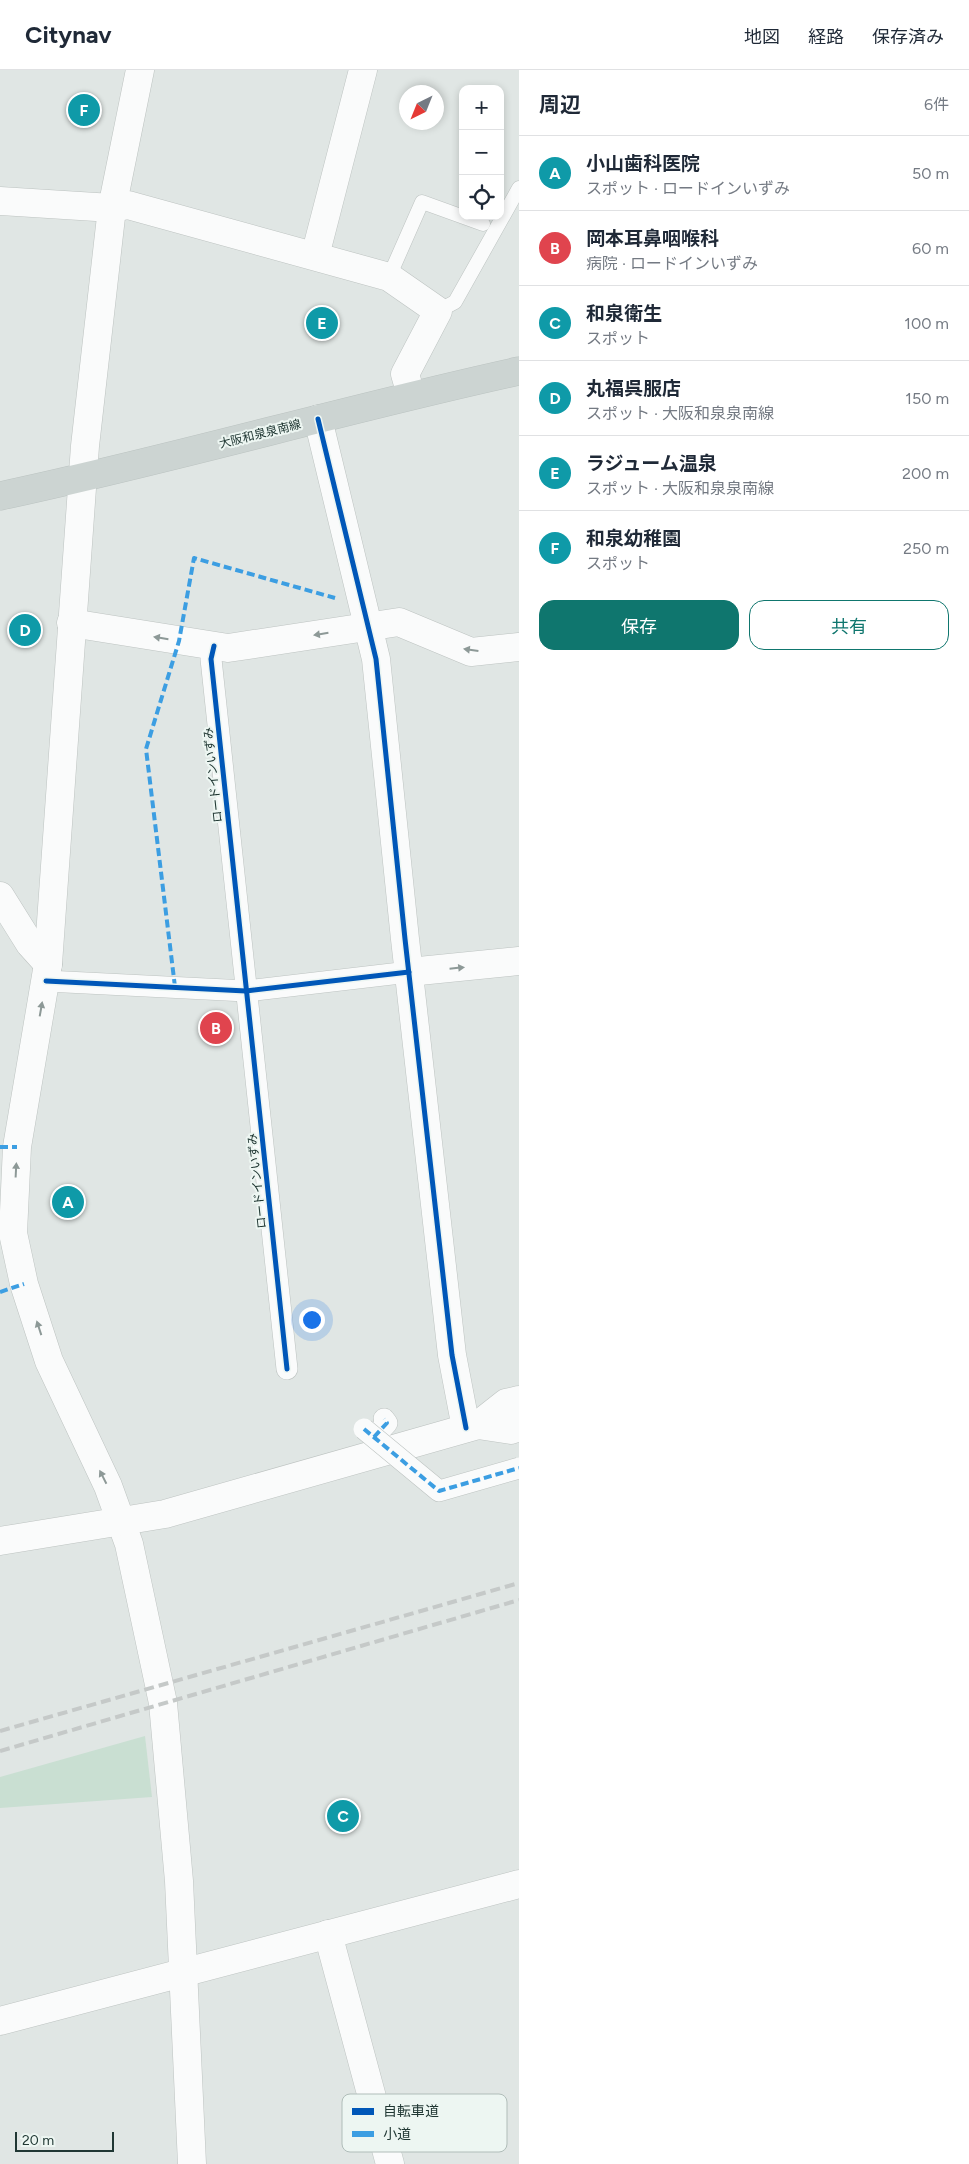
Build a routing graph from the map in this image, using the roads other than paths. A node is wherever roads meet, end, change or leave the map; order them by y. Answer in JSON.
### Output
{"nodes":[{"id":1,"x":140,"y":70,"type":"edge"},
{"id":2,"x":363,"y":70,"type":"edge"},
{"id":3,"x":519,"y":188,"type":"edge"},
{"id":4,"x":0,"y":201,"type":"edge"},
{"id":5,"x":112,"y":208,"type":"junction"},
{"id":6,"x":484,"y":224,"type":"dead end"},
{"id":7,"x":315,"y":256,"type":"junction"},
{"id":8,"x":390,"y":277,"type":"junction"},
{"id":9,"x":438,"y":311,"type":"junction"},
{"id":10,"x":519,"y":371,"type":"edge"},
{"id":11,"x":411,"y":395,"type":"junction"},
{"id":12,"x":318,"y":419,"type":"junction"},
{"id":13,"x":82,"y":478,"type":"junction"},
{"id":14,"x":0,"y":496,"type":"edge"},
{"id":15,"x":71,"y":623,"type":"junction"},
{"id":16,"x":370,"y":626,"type":"junction"},
{"id":17,"x":214,"y":646,"type":"junction"},
{"id":18,"x":519,"y":647,"type":"edge"},
{"id":19,"x":0,"y":896,"type":"edge"},
{"id":20,"x":519,"y":961,"type":"edge"},
{"id":21,"x":47,"y":972,"type":"junction"},
{"id":22,"x":409,"y":972,"type":"junction"},
{"id":23,"x":246,"y":991,"type":"junction"},
{"id":24,"x":287,"y":1369,"type":"dead end"},
{"id":25,"x":519,"y":1400,"type":"edge"},
{"id":26,"x":472,"y":1426,"type":"junction"},
{"id":27,"x":519,"y":1428,"type":"edge"},
{"id":28,"x":370,"y":1429,"type":"dead end"},
{"id":29,"x":519,"y":1468,"type":"edge"},
{"id":30,"x":120,"y":1523,"type":"junction"},
{"id":31,"x":0,"y":1541,"type":"edge"},
{"id":32,"x":519,"y":1884,"type":"edge"},
{"id":33,"x":328,"y":1934,"type":"junction"},
{"id":34,"x":184,"y":1974,"type":"junction"},
{"id":35,"x":0,"y":2021,"type":"edge"},
{"id":36,"x":371,"y":2094,"type":"edge"},
{"id":37,"x":192,"y":2164,"type":"edge"}],
"edges":[{"from":1,"to":5,"type":"street"},
{"from":2,"to":7,"type":"street"},
{"from":3,"to":9,"type":"lane"},
{"from":4,"to":5,"type":"street"},
{"from":5,"to":7,"type":"street"},
{"from":5,"to":13,"type":"street"},
{"from":6,"to":8,"type":"lane"},
{"from":7,"to":8,"type":"street"},
{"from":8,"to":9,"type":"street"},
{"from":9,"to":11,"type":"street"},
{"from":10,"to":11,"type":"main road","name":"大阪和泉泉南線"},
{"from":11,"to":12,"type":"main road","name":"大阪和泉泉南線"},
{"from":12,"to":13,"type":"main road","name":"大阪和泉泉南線"},
{"from":12,"to":16,"type":"street"},
{"from":13,"to":14,"type":"main road","name":"大阪和泉泉南線"},
{"from":13,"to":15,"type":"street"},
{"from":17,"to":15,"type":"street","one_way":true},
{"from":15,"to":21,"type":"street"},
{"from":16,"to":17,"type":"street","one_way":true},
{"from":18,"to":16,"type":"street","one_way":true},
{"from":16,"to":22,"type":"street"},
{"from":17,"to":23,"type":"street","name":"ロードインいずみ"},
{"from":19,"to":21,"type":"street"},
{"from":22,"to":20,"type":"street","one_way":true},
{"from":21,"to":23,"type":"street"},
{"from":30,"to":21,"type":"street","one_way":true},
{"from":22,"to":23,"type":"street"},
{"from":22,"to":26,"type":"street"},
{"from":23,"to":24,"type":"street","name":"ロードインいずみ"},
{"from":25,"to":26,"type":"street"},
{"from":26,"to":27,"type":"street"},
{"from":26,"to":30,"type":"street"},
{"from":28,"to":29,"type":"street","bridge":true},
{"from":30,"to":31,"type":"street"},
{"from":30,"to":34,"type":"street"},
{"from":32,"to":33,"type":"street"},
{"from":33,"to":34,"type":"street"},
{"from":33,"to":36,"type":"street"},
{"from":34,"to":35,"type":"street"},
{"from":34,"to":37,"type":"street"}]}
